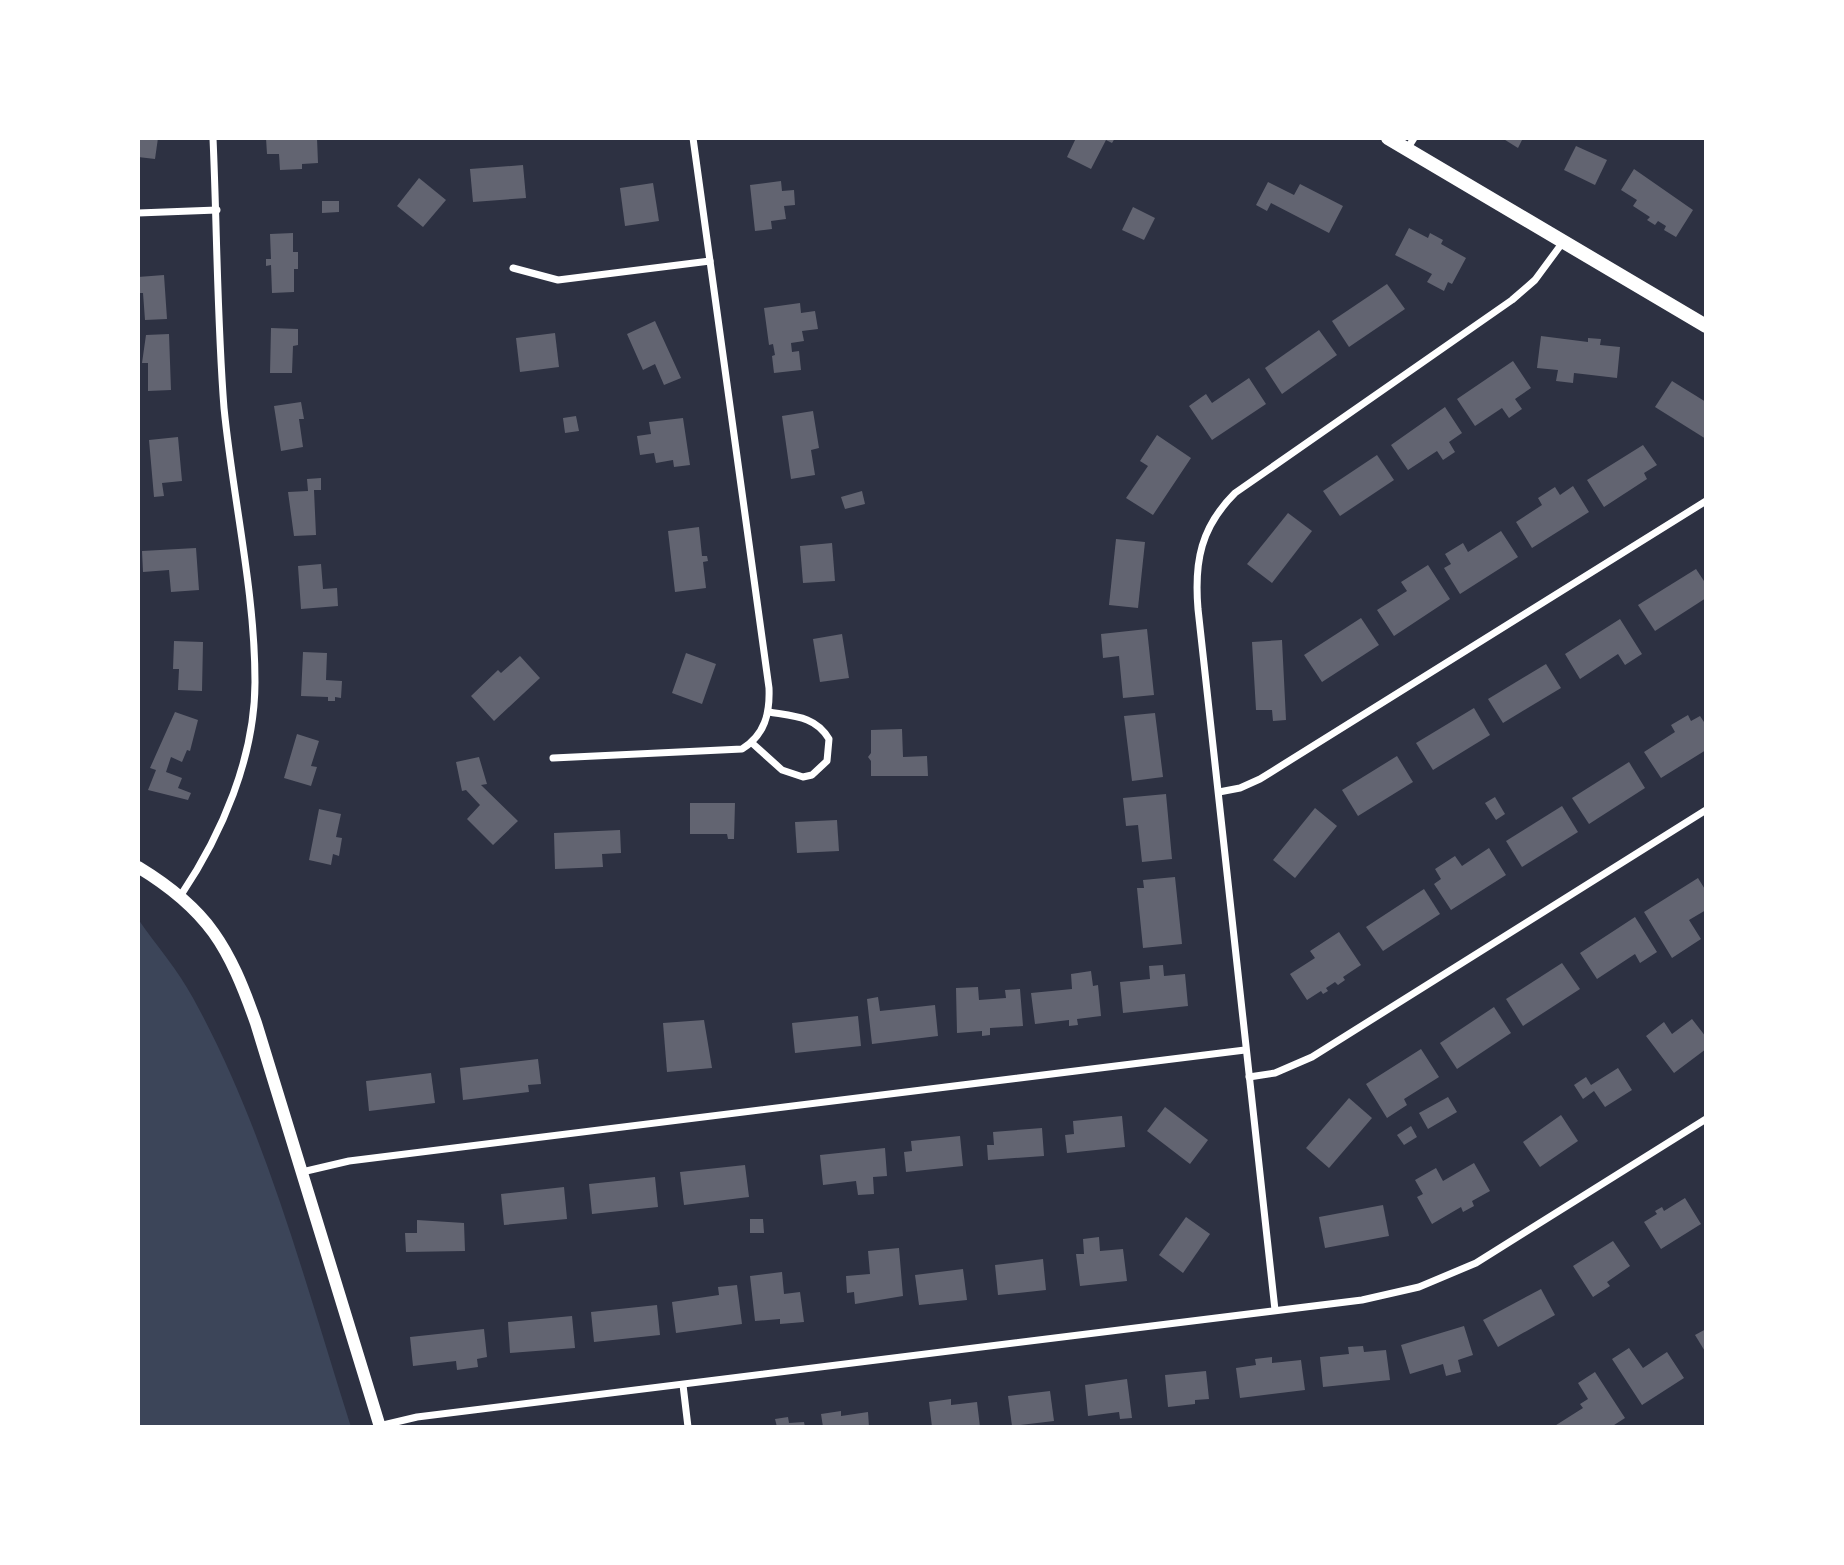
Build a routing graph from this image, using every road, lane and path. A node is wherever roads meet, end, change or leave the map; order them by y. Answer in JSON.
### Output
{"nodes":[{"id":1,"x":213,"y":138,"type":"edge"},
{"id":2,"x":693,"y":138,"type":"edge"},
{"id":3,"x":1388,"y":138,"type":"edge"},
{"id":4,"x":1410,"y":144,"type":"edge"},
{"id":5,"x":216,"y":210,"type":"junction"},
{"id":6,"x":138,"y":213,"type":"edge"},
{"id":7,"x":1563,"y":241,"type":"junction"},
{"id":8,"x":710,"y":261,"type":"junction"},
{"id":9,"x":513,"y":268,"type":"dead end"},
{"id":10,"x":1706,"y":326,"type":"edge"},
{"id":11,"x":1706,"y":501,"type":"edge"},
{"id":12,"x":769,"y":712,"type":"junction"},
{"id":13,"x":752,"y":743,"type":"junction"},
{"id":14,"x":553,"y":758,"type":"dead end"},
{"id":15,"x":1219,"y":792,"type":"junction"},
{"id":16,"x":1706,"y":810,"type":"edge"},
{"id":17,"x":138,"y":867,"type":"edge"},
{"id":18,"x":181,"y":895,"type":"junction"},
{"id":19,"x":1245,"y":1050,"type":"junction"},
{"id":20,"x":1249,"y":1077,"type":"junction"},
{"id":21,"x":1706,"y":1119,"type":"edge"},
{"id":22,"x":302,"y":1172,"type":"junction"},
{"id":23,"x":1275,"y":1310,"type":"junction"},
{"id":24,"x":683,"y":1385,"type":"junction"},
{"id":25,"x":379,"y":1427,"type":"edge"},
{"id":26,"x":688,"y":1427,"type":"edge"}],
"edges":[{"from":1,"to":5,"type":"street"},
{"from":2,"to":8,"type":"street"},
{"from":3,"to":4,"type":"main road"},
{"from":4,"to":7,"type":"main road"},
{"from":5,"to":6,"type":"street"},
{"from":5,"to":18,"type":"street"},
{"from":7,"to":10,"type":"main road"},
{"from":7,"to":15,"type":"street"},
{"from":8,"to":9,"type":"street"},
{"from":8,"to":12,"type":"street"},
{"from":11,"to":15,"type":"street"},
{"from":12,"to":13,"type":"street"},
{"from":12,"to":13,"type":"street"},
{"from":13,"to":14,"type":"street"},
{"from":15,"to":19,"type":"street"},
{"from":16,"to":20,"type":"street"},
{"from":17,"to":18,"type":"street"},
{"from":18,"to":22,"type":"street"},
{"from":19,"to":20,"type":"street"},
{"from":19,"to":22,"type":"street"},
{"from":20,"to":23,"type":"street"},
{"from":21,"to":23,"type":"street"},
{"from":22,"to":25,"type":"street"},
{"from":23,"to":24,"type":"street"},
{"from":24,"to":25,"type":"street"},
{"from":24,"to":26,"type":"street"}]}
